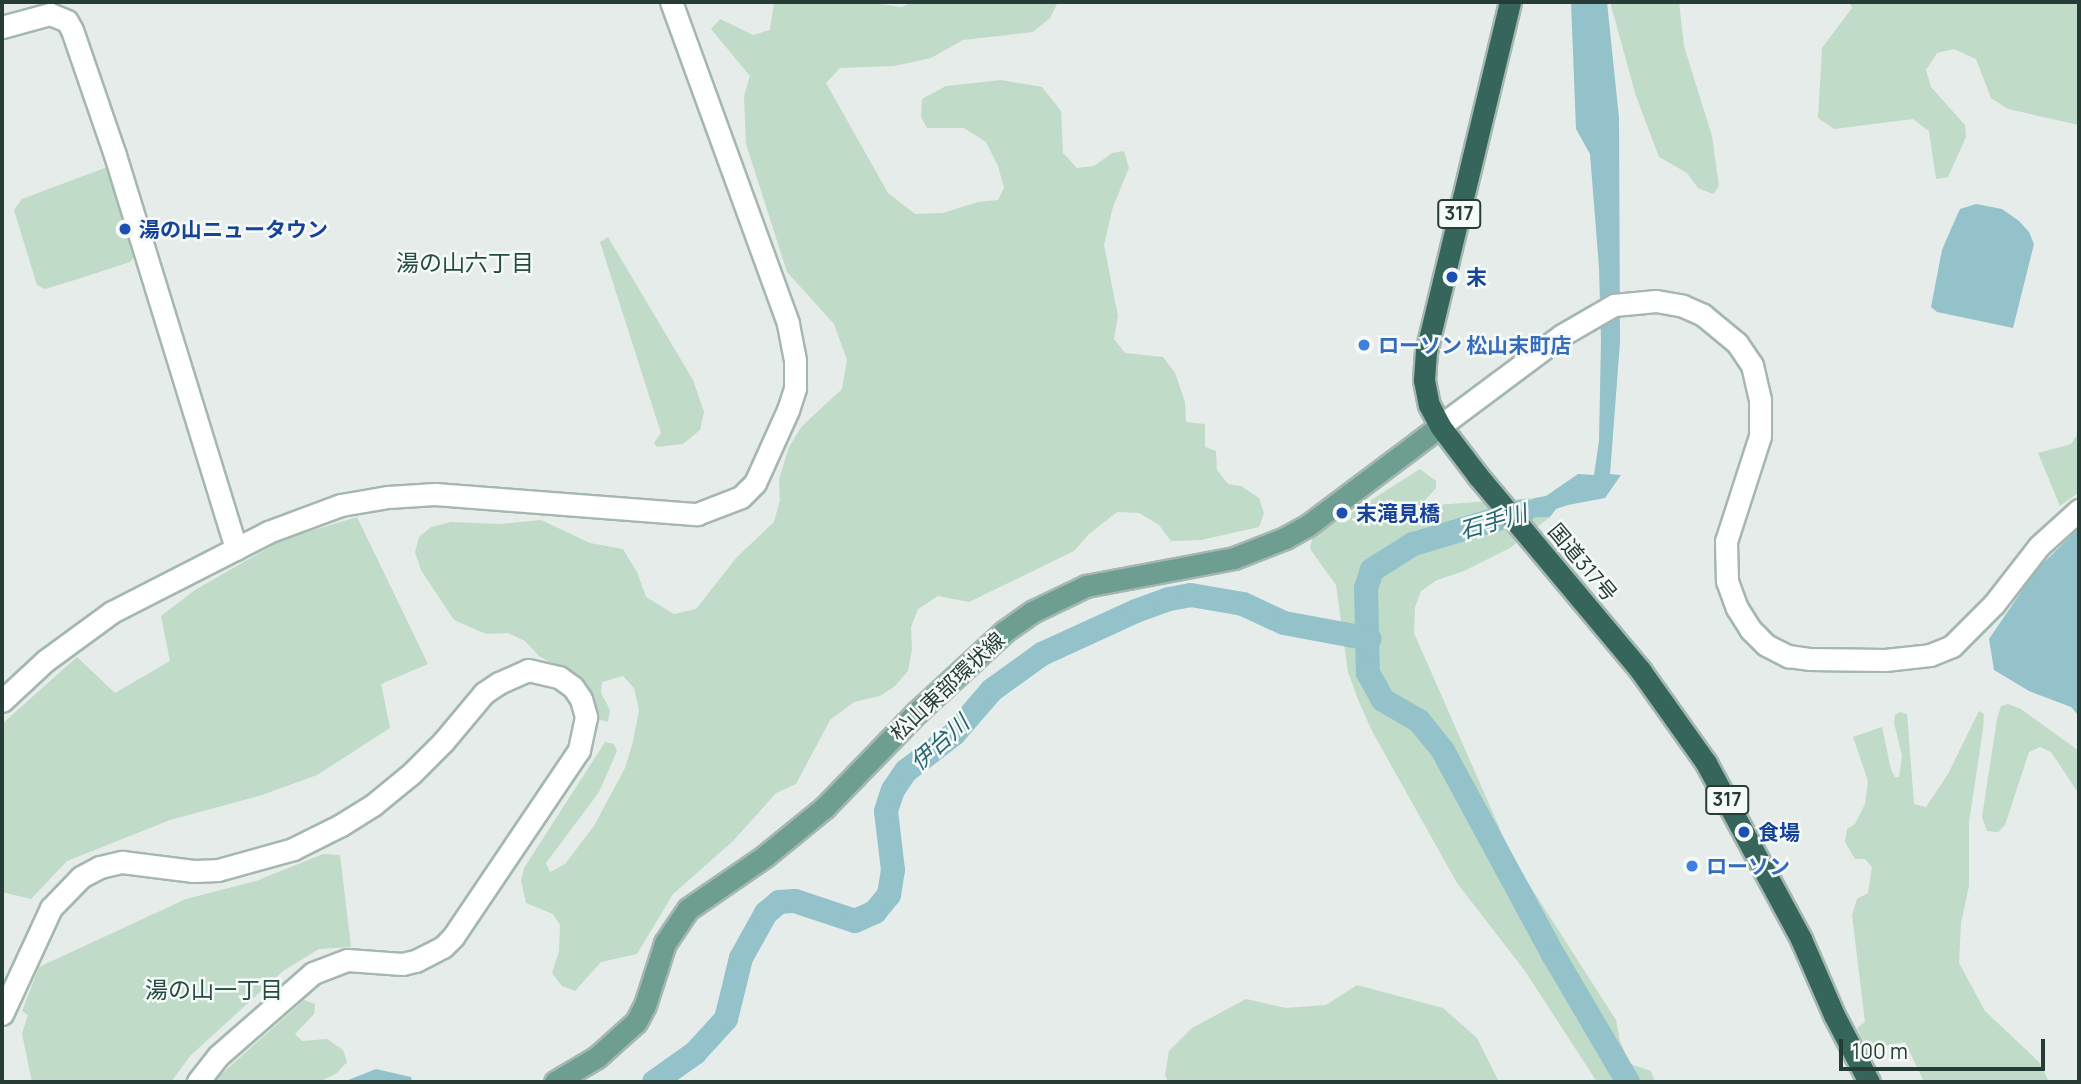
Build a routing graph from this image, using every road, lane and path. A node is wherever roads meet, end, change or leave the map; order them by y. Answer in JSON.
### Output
{"nodes":[{"id":1,"x":671,"y":2,"type":"edge"},
{"id":2,"x":1510,"y":2,"type":"edge"},
{"id":3,"x":2,"y":27,"type":"edge"},
{"id":4,"x":1440,"y":426,"type":"junction"},
{"id":5,"x":2079,"y":510,"type":"edge"},
{"id":6,"x":236,"y":549,"type":"junction"},
{"id":7,"x":2,"y":701,"type":"edge"},
{"id":8,"x":2,"y":1014,"type":"edge"},
{"id":9,"x":198,"y":1082,"type":"edge"},
{"id":10,"x":555,"y":1082,"type":"edge"},
{"id":11,"x":1869,"y":1082,"type":"edge"}],
"edges":[{"from":1,"to":6,"type":"street"},
{"from":2,"to":4,"type":"highway","name":"国道317号","number":"317"},
{"from":3,"to":6,"type":"street"},
{"from":4,"to":5,"type":"street"},
{"from":4,"to":10,"type":"main road","name":"松山東部環状線"},
{"from":4,"to":11,"type":"highway","name":"国道317号","number":"317"},
{"from":6,"to":7,"type":"street"},
{"from":8,"to":9,"type":"street"}]}
